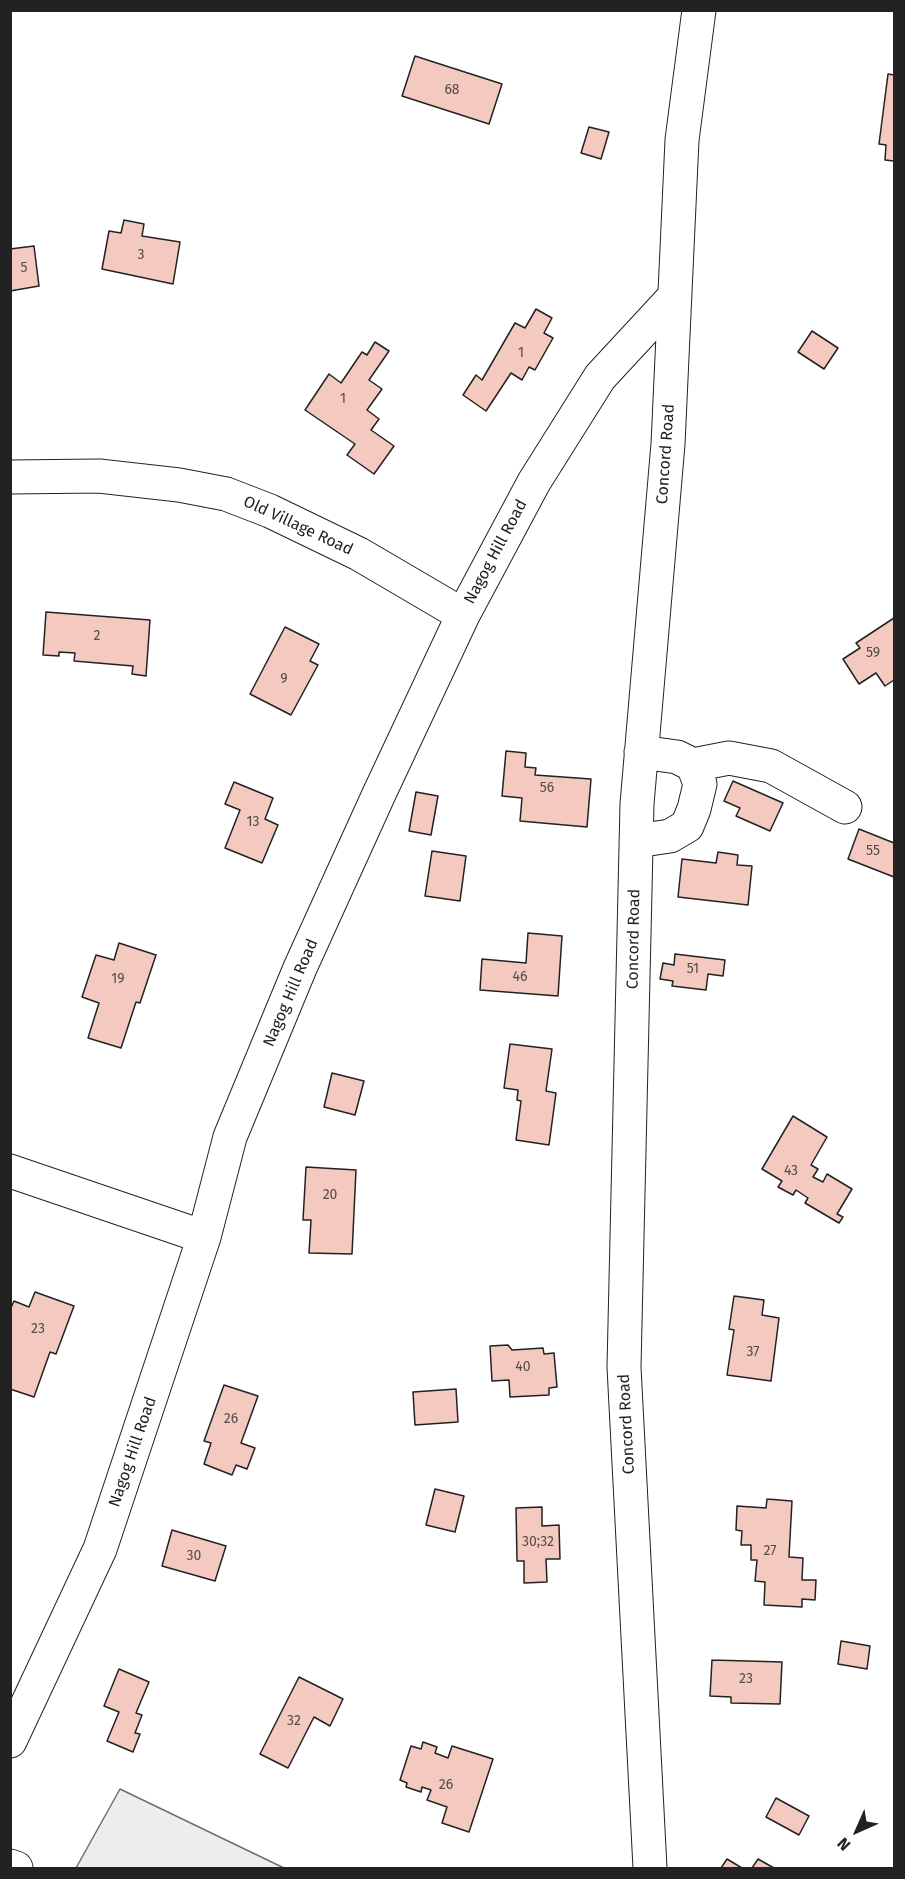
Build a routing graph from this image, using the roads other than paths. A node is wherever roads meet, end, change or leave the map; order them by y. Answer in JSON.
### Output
{"nodes":[{"id":1,"x":699,"y":10,"type":"edge"},
{"id":2,"x":675,"y":296,"type":"junction"},
{"id":3,"x":10,"y":477,"type":"edge"},
{"id":4,"x":463,"y":615,"type":"junction"},
{"id":5,"x":641,"y":752,"type":"junction"},
{"id":6,"x":693,"y":765,"type":"junction"},
{"id":7,"x":846,"y":807,"type":"dead end"},
{"id":8,"x":636,"y":841,"type":"junction"},
{"id":9,"x":10,"y":1171,"type":"edge"},
{"id":10,"x":204,"y":1237,"type":"junction"},
{"id":11,"x":10,"y":1741,"type":"edge"},
{"id":12,"x":10,"y":1866,"type":"edge"},
{"id":13,"x":16,"y":1869,"type":"edge"},
{"id":14,"x":650,"y":1869,"type":"edge"}],
"edges":[{"from":1,"to":2,"type":"street","name":"Concord Road"},
{"from":2,"to":4,"type":"street","name":"Nagog Hill Road"},
{"from":2,"to":5,"type":"street","name":"Concord Road"},
{"from":3,"to":4,"type":"street","name":"Old Village Road"},
{"from":4,"to":10,"type":"street","name":"Nagog Hill Road"},
{"from":5,"to":6,"type":"street"},
{"from":5,"to":8,"type":"street","name":"Concord Road"},
{"from":6,"to":7,"type":"street"},
{"from":6,"to":8,"type":"street"},
{"from":8,"to":14,"type":"street","name":"Concord Road"},
{"from":9,"to":10,"type":"street"},
{"from":10,"to":11,"type":"street","name":"Nagog Hill Road"},
{"from":12,"to":13,"type":"street"}]}
